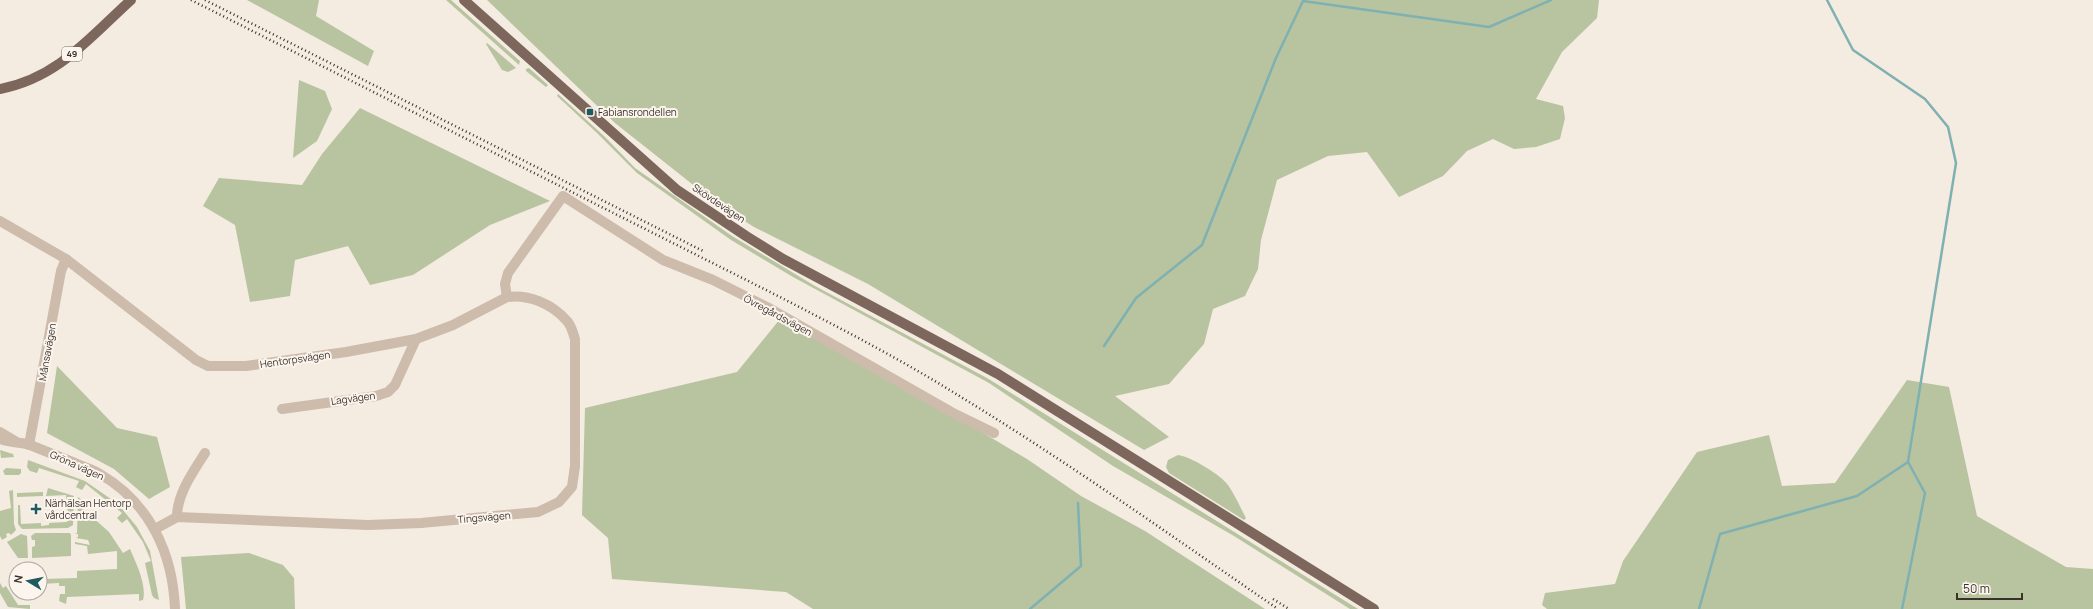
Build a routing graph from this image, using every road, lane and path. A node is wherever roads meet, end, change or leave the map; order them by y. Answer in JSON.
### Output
{"nodes":[{"id":1,"x":131,"y":0,"type":"edge"},
{"id":2,"x":464,"y":0,"type":"edge"},
{"id":3,"x":0,"y":89,"type":"edge"},
{"id":4,"x":0,"y":221,"type":"edge"},
{"id":5,"x":66,"y":259,"type":"junction"},
{"id":6,"x":507,"y":297,"type":"junction"},
{"id":7,"x":416,"y":339,"type":"junction"},
{"id":8,"x":282,"y":409,"type":"dead end"},
{"id":9,"x":0,"y":432,"type":"edge"},
{"id":10,"x":994,"y":433,"type":"dead end"},
{"id":11,"x":0,"y":439,"type":"edge"},
{"id":12,"x":15,"y":441,"type":"junction"},
{"id":13,"x":29,"y":445,"type":"junction"},
{"id":14,"x":205,"y":453,"type":"dead end"},
{"id":15,"x":177,"y":518,"type":"junction"},
{"id":16,"x":155,"y":529,"type":"junction"},
{"id":17,"x":175,"y":609,"type":"edge"},
{"id":18,"x":1374,"y":609,"type":"edge"}],
"edges":[{"from":1,"to":3,"type":"main road","number":"49"},
{"from":2,"to":18,"type":"main road","name":"Skövdevägen"},
{"from":4,"to":5,"type":"street","name":"Hentorpsvägen"},
{"from":5,"to":7,"type":"street","name":"Hentorpsvägen"},
{"from":5,"to":13,"type":"street","name":"Månsavägen"},
{"from":6,"to":7,"type":"street","name":"Hentorpsvägen"},
{"from":6,"to":10,"type":"street","name":"Övregårdsvägen"},
{"from":6,"to":15,"type":"street","name":"Tingsvägen"},
{"from":7,"to":8,"type":"street","name":"Lagvägen"},
{"from":9,"to":12,"type":"street","name":"Gröna vägen"},
{"from":11,"to":12,"type":"street","name":"Gröna vägen"},
{"from":12,"to":13,"type":"street","name":"Gröna vägen"},
{"from":13,"to":16,"type":"street","name":"Gröna vägen"},
{"from":14,"to":15,"type":"street"},
{"from":15,"to":16,"type":"street","name":"Tingsvägen"},
{"from":16,"to":17,"type":"street","name":"Gröna vägen"}]}
